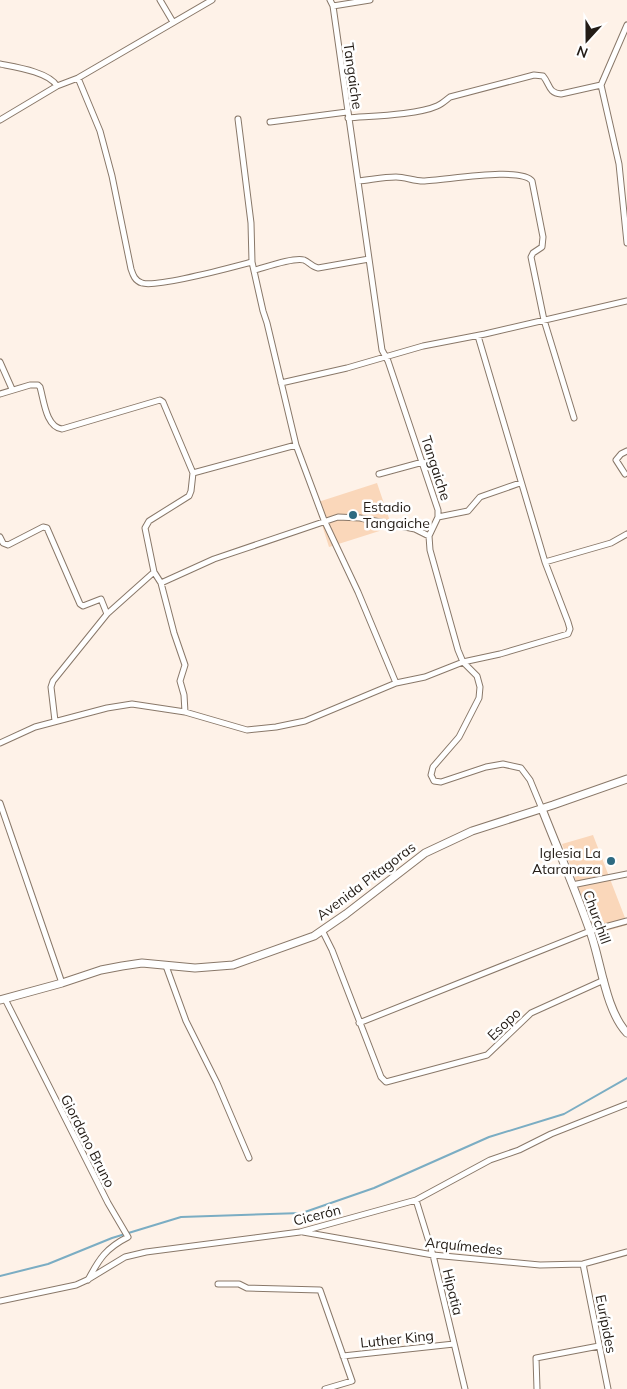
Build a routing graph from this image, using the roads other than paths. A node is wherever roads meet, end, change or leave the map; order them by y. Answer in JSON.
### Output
{"nodes":[{"id":1,"x":160,"y":0,"type":"edge"},
{"id":2,"x":212,"y":0,"type":"edge"},
{"id":3,"x":330,"y":0,"type":"edge"},
{"id":4,"x":370,"y":0,"type":"edge"},
{"id":5,"x":333,"y":6,"type":"junction"},
{"id":6,"x":173,"y":22,"type":"junction"},
{"id":7,"x":627,"y":25,"type":"edge"},
{"id":8,"x":0,"y":64,"type":"edge"},
{"id":9,"x":78,"y":78,"type":"junction"},
{"id":10,"x":602,"y":85,"type":"junction"},
{"id":11,"x":57,"y":86,"type":"junction"},
{"id":12,"x":347,"y":112,"type":"junction"},
{"id":13,"x":348,"y":118,"type":"junction"},
{"id":14,"x":0,"y":120,"type":"edge"},
{"id":15,"x":238,"y":120,"type":"dead end"},
{"id":16,"x":270,"y":122,"type":"dead end"},
{"id":17,"x":358,"y":181,"type":"junction"},
{"id":18,"x":627,"y":243,"type":"edge"},
{"id":19,"x":369,"y":259,"type":"junction"},
{"id":20,"x":252,"y":262,"type":"junction"},
{"id":21,"x":255,"y":270,"type":"junction"},
{"id":22,"x":627,"y":301,"type":"edge"},
{"id":23,"x":544,"y":320,"type":"junction"},
{"id":24,"x":478,"y":336,"type":"junction"},
{"id":25,"x":386,"y":358,"type":"junction"},
{"id":26,"x":0,"y":362,"type":"edge"},
{"id":27,"x":281,"y":383,"type":"junction"},
{"id":28,"x":12,"y":389,"type":"junction"},
{"id":29,"x":0,"y":394,"type":"edge"},
{"id":30,"x":574,"y":418,"type":"dead end"},
{"id":31,"x":296,"y":445,"type":"junction"},
{"id":32,"x":627,"y":450,"type":"edge"},
{"id":33,"x":423,"y":462,"type":"junction"},
{"id":34,"x":192,"y":474,"type":"junction"},
{"id":35,"x":379,"y":474,"type":"dead end"},
{"id":36,"x":625,"y":474,"type":"dead end"},
{"id":37,"x":520,"y":482,"type":"junction"},
{"id":38,"x":438,"y":518,"type":"junction"},
{"id":39,"x":324,"y":520,"type":"junction"},
{"id":40,"x":627,"y":534,"type":"edge"},
{"id":41,"x":429,"y":536,"type":"junction"},
{"id":42,"x":0,"y":537,"type":"edge"},
{"id":43,"x":545,"y":562,"type":"junction"},
{"id":44,"x":154,"y":572,"type":"junction"},
{"id":45,"x":161,"y":583,"type":"junction"},
{"id":46,"x":107,"y":614,"type":"junction"},
{"id":47,"x":463,"y":662,"type":"junction"},
{"id":48,"x":396,"y":683,"type":"junction"},
{"id":49,"x":185,"y":712,"type":"junction"},
{"id":50,"x":55,"y":721,"type":"junction"},
{"id":51,"x":0,"y":743,"type":"edge"},
{"id":52,"x":627,"y":779,"type":"edge"},
{"id":53,"x":0,"y":803,"type":"edge"},
{"id":54,"x":542,"y":809,"type":"junction"},
{"id":55,"x":627,"y":874,"type":"edge"},
{"id":56,"x":572,"y":885,"type":"junction"},
{"id":57,"x":627,"y":920,"type":"edge"},
{"id":58,"x":322,"y":930,"type":"junction"},
{"id":59,"x":590,"y":930,"type":"junction"},
{"id":60,"x":166,"y":966,"type":"junction"},
{"id":61,"x":604,"y":980,"type":"junction"},
{"id":62,"x":62,"y":983,"type":"junction"},
{"id":63,"x":2,"y":1000,"type":"edge"},
{"id":64,"x":359,"y":1023,"type":"junction"},
{"id":65,"x":627,"y":1033,"type":"edge"},
{"id":66,"x":627,"y":1104,"type":"edge"},
{"id":67,"x":249,"y":1158,"type":"dead end"},
{"id":68,"x":416,"y":1200,"type":"junction"},
{"id":69,"x":300,"y":1232,"type":"junction"},
{"id":70,"x":627,"y":1252,"type":"edge"},
{"id":71,"x":433,"y":1256,"type":"junction"},
{"id":72,"x":583,"y":1264,"type":"junction"},
{"id":73,"x":87,"y":1280,"type":"junction"},
{"id":74,"x":218,"y":1284,"type":"dead end"},
{"id":75,"x":0,"y":1302,"type":"edge"},
{"id":76,"x":454,"y":1344,"type":"junction"},
{"id":77,"x":599,"y":1346,"type":"junction"},
{"id":78,"x":343,"y":1356,"type":"junction"},
{"id":79,"x":325,"y":1389,"type":"edge"},
{"id":80,"x":465,"y":1389,"type":"edge"},
{"id":81,"x":537,"y":1389,"type":"edge"},
{"id":82,"x":608,"y":1389,"type":"edge"}],
"edges":[{"from":1,"to":6,"type":"street"},
{"from":2,"to":6,"type":"street"},
{"from":3,"to":5,"type":"street","name":"Tangaiche"},
{"from":4,"to":5,"type":"street"},
{"from":5,"to":12,"type":"street","name":"Tangaiche"},
{"from":6,"to":9,"type":"street"},
{"from":7,"to":10,"type":"street"},
{"from":8,"to":11,"type":"street"},
{"from":9,"to":11,"type":"street"},
{"from":9,"to":20,"type":"street"},
{"from":10,"to":13,"type":"street"},
{"from":10,"to":18,"type":"street"},
{"from":11,"to":14,"type":"street"},
{"from":12,"to":13,"type":"street","name":"Tangaiche"},
{"from":12,"to":16,"type":"street"},
{"from":13,"to":17,"type":"street","name":"Tangaiche"},
{"from":15,"to":20,"type":"street"},
{"from":17,"to":19,"type":"street","name":"Tangaiche"},
{"from":17,"to":23,"type":"street"},
{"from":19,"to":21,"type":"street"},
{"from":19,"to":25,"type":"street","name":"Tangaiche"},
{"from":20,"to":21,"type":"street"},
{"from":21,"to":27,"type":"street"},
{"from":22,"to":23,"type":"street"},
{"from":23,"to":24,"type":"street"},
{"from":23,"to":30,"type":"street"},
{"from":24,"to":25,"type":"street"},
{"from":24,"to":37,"type":"street"},
{"from":25,"to":27,"type":"street"},
{"from":25,"to":33,"type":"street","name":"Tangaiche"},
{"from":26,"to":28,"type":"street"},
{"from":27,"to":31,"type":"street"},
{"from":28,"to":29,"type":"street"},
{"from":28,"to":34,"type":"street"},
{"from":31,"to":34,"type":"street"},
{"from":31,"to":39,"type":"street"},
{"from":32,"to":36,"type":"street"},
{"from":33,"to":35,"type":"street"},
{"from":33,"to":38,"type":"street","name":"Tangaiche"},
{"from":34,"to":44,"type":"street"},
{"from":37,"to":38,"type":"street"},
{"from":37,"to":43,"type":"street"},
{"from":38,"to":41,"type":"street","name":"Tangaiche"},
{"from":39,"to":41,"type":"street"},
{"from":39,"to":45,"type":"street"},
{"from":39,"to":48,"type":"street"},
{"from":40,"to":43,"type":"street"},
{"from":41,"to":47,"type":"street"},
{"from":42,"to":46,"type":"street"},
{"from":43,"to":47,"type":"street"},
{"from":44,"to":45,"type":"street"},
{"from":44,"to":46,"type":"street"},
{"from":45,"to":49,"type":"street"},
{"from":46,"to":50,"type":"street"},
{"from":47,"to":48,"type":"street"},
{"from":47,"to":54,"type":"street"},
{"from":48,"to":49,"type":"street"},
{"from":49,"to":50,"type":"street"},
{"from":50,"to":51,"type":"street"},
{"from":52,"to":54,"type":"main road","name":"Avenida Pitagoras"},
{"from":53,"to":62,"type":"street"},
{"from":54,"to":56,"type":"main road","name":"Churchill"},
{"from":54,"to":58,"type":"main road","name":"Avenida Pitagoras"},
{"from":55,"to":56,"type":"street"},
{"from":56,"to":59,"type":"main road","name":"Churchill"},
{"from":57,"to":59,"type":"street"},
{"from":58,"to":60,"type":"main road","name":"Avenida Pitagoras"},
{"from":58,"to":64,"type":"street"},
{"from":59,"to":61,"type":"main road","name":"Churchill"},
{"from":59,"to":64,"type":"street"},
{"from":60,"to":62,"type":"main road","name":"Avenida Pitagoras"},
{"from":60,"to":67,"type":"street"},
{"from":61,"to":64,"type":"street","name":"Esopo"},
{"from":61,"to":65,"type":"main road","name":"Churchill"},
{"from":62,"to":63,"type":"main road","name":"Avenida Pitagoras"},
{"from":63,"to":73,"type":"street","name":"Giordano Bruno"},
{"from":66,"to":68,"type":"street","name":"Cicerón"},
{"from":68,"to":69,"type":"street","name":"Cicerón"},
{"from":68,"to":71,"type":"street","name":"Hipatia"},
{"from":69,"to":71,"type":"street","name":"Arquímedes"},
{"from":69,"to":73,"type":"street","name":"Cicerón"},
{"from":70,"to":72,"type":"street","name":"Arquímedes"},
{"from":71,"to":72,"type":"street","name":"Arquímedes"},
{"from":71,"to":76,"type":"street","name":"Hipatia"},
{"from":72,"to":77,"type":"street","name":"Eurípides"},
{"from":73,"to":75,"type":"street","name":"Cicerón"},
{"from":74,"to":78,"type":"street"},
{"from":76,"to":78,"type":"street","name":"Luther King"},
{"from":76,"to":80,"type":"street","name":"Hipatia"},
{"from":77,"to":81,"type":"street"},
{"from":77,"to":82,"type":"street","name":"Eurípides"},
{"from":78,"to":79,"type":"street"}]}
